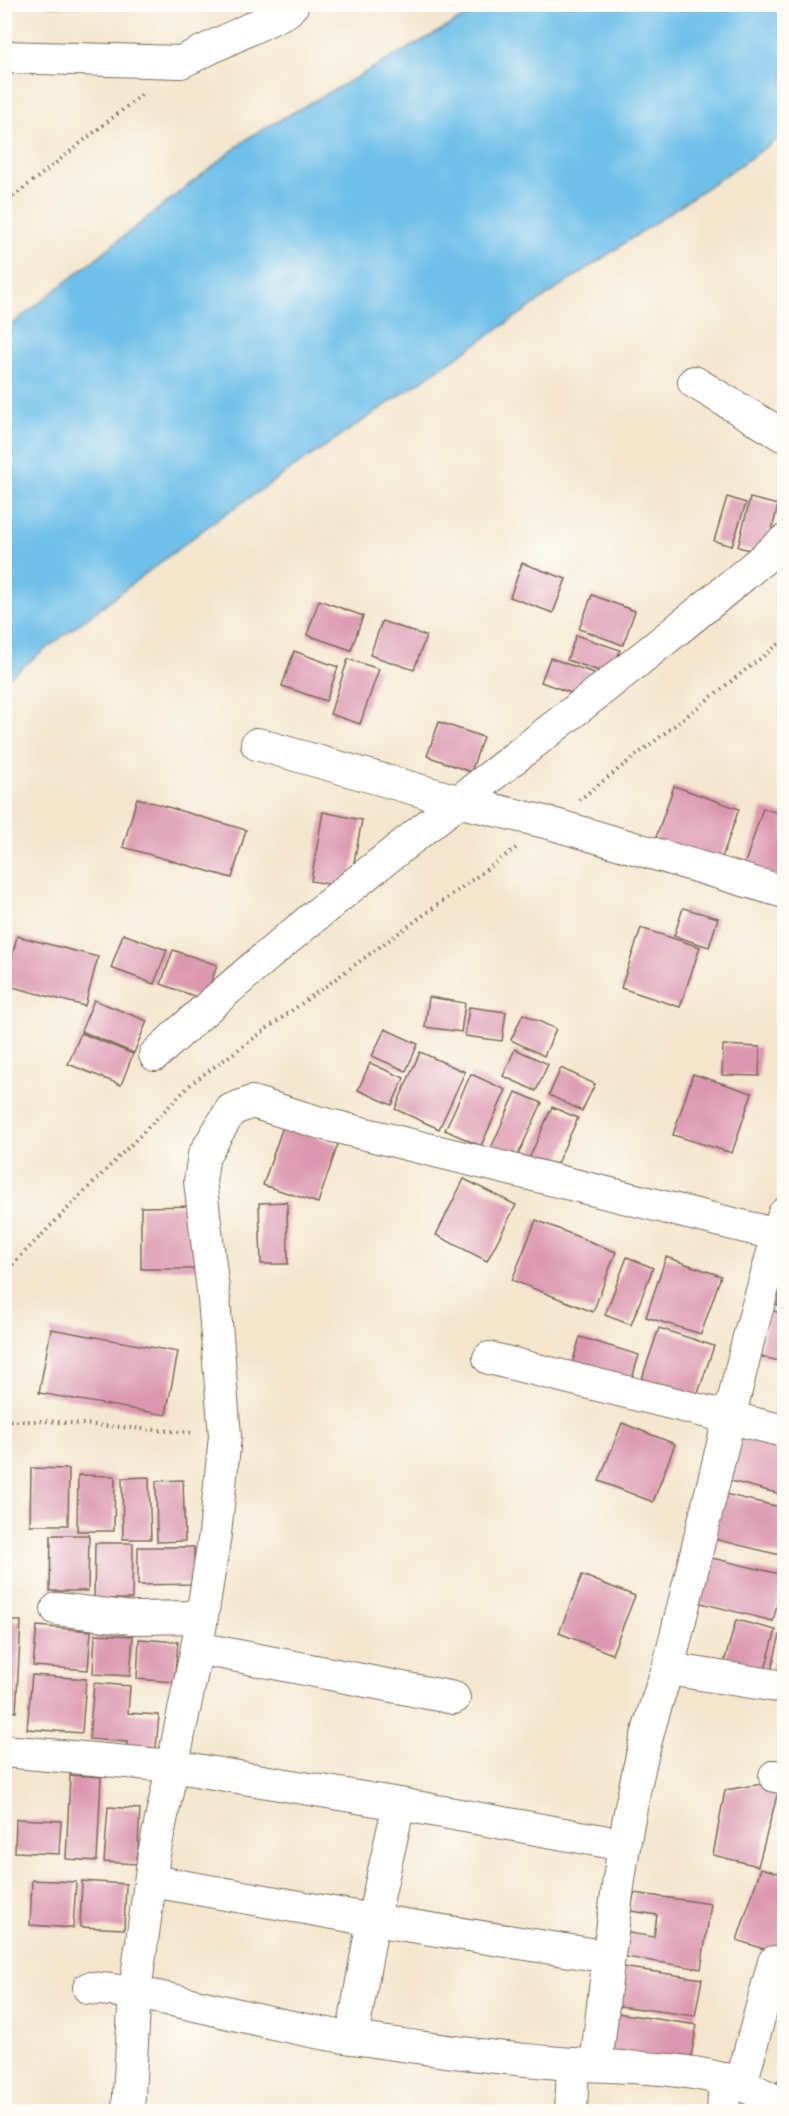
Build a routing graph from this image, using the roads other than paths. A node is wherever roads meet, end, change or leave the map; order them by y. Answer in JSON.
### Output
{"nodes":[{"id":1,"x":293,"y":4,"type":"edge"},
{"id":2,"x":4,"y":57,"type":"edge"},
{"id":3,"x":694,"y":382,"type":"dead end"},
{"id":4,"x":784,"y":436,"type":"edge"},
{"id":5,"x":784,"y":541,"type":"edge"},
{"id":6,"x":257,"y":744,"type":"dead end"},
{"id":7,"x":457,"y":801,"type":"junction"},
{"id":8,"x":784,"y":892,"type":"edge"},
{"id":9,"x":155,"y":1055,"type":"dead end"},
{"id":10,"x":781,"y":1225,"type":"edge"},
{"id":11,"x":489,"y":1358,"type":"dead end"},
{"id":12,"x":729,"y":1418,"type":"junction"},
{"id":13,"x":784,"y":1431,"type":"edge"},
{"id":14,"x":57,"y":1609,"type":"dead end"},
{"id":15,"x":201,"y":1617,"type":"junction"},
{"id":16,"x":197,"y":1648,"type":"junction"},
{"id":17,"x":668,"y":1669,"type":"junction"},
{"id":18,"x":784,"y":1687,"type":"edge"},
{"id":19,"x":454,"y":1698,"type":"dead end"},
{"id":20,"x":4,"y":1751,"type":"edge"},
{"id":21,"x":172,"y":1766,"type":"junction"},
{"id":22,"x":399,"y":1804,"type":"junction"},
{"id":23,"x":624,"y":1845,"type":"junction"},
{"id":24,"x":152,"y":1881,"type":"junction"},
{"id":25,"x":373,"y":1920,"type":"junction"},
{"id":26,"x":609,"y":1957,"type":"junction"},
{"id":27,"x":774,"y":1962,"type":"dead end"},
{"id":28,"x":89,"y":1988,"type":"dead end"},
{"id":29,"x":135,"y":1991,"type":"junction"},
{"id":30,"x":352,"y":2038,"type":"junction"},
{"id":31,"x":584,"y":2065,"type":"junction"},
{"id":32,"x":733,"y":2082,"type":"junction"},
{"id":33,"x":784,"y":2105,"type":"edge"},
{"id":34,"x":128,"y":2112,"type":"edge"},
{"id":35,"x":571,"y":2112,"type":"edge"},
{"id":36,"x":723,"y":2112,"type":"edge"}],
"edges":[{"from":1,"to":2,"type":"street"},
{"from":3,"to":4,"type":"street"},
{"from":5,"to":7,"type":"street"},
{"from":6,"to":7,"type":"street"},
{"from":7,"to":8,"type":"street"},
{"from":7,"to":9,"type":"street"},
{"from":10,"to":12,"type":"street"},
{"from":10,"to":15,"type":"street"},
{"from":11,"to":12,"type":"street"},
{"from":12,"to":13,"type":"street"},
{"from":12,"to":17,"type":"street"},
{"from":14,"to":15,"type":"street"},
{"from":15,"to":16,"type":"street"},
{"from":16,"to":19,"type":"street"},
{"from":16,"to":21,"type":"street"},
{"from":17,"to":18,"type":"street"},
{"from":17,"to":23,"type":"street"},
{"from":20,"to":21,"type":"street"},
{"from":21,"to":22,"type":"street"},
{"from":21,"to":24,"type":"street"},
{"from":22,"to":23,"type":"street"},
{"from":22,"to":25,"type":"street"},
{"from":23,"to":26,"type":"street"},
{"from":24,"to":25,"type":"street"},
{"from":24,"to":29,"type":"street"},
{"from":25,"to":26,"type":"street"},
{"from":25,"to":30,"type":"street"},
{"from":26,"to":31,"type":"street"},
{"from":27,"to":32,"type":"street"},
{"from":28,"to":29,"type":"street"},
{"from":29,"to":30,"type":"street"},
{"from":29,"to":34,"type":"street"},
{"from":30,"to":31,"type":"street"},
{"from":31,"to":32,"type":"street"},
{"from":31,"to":35,"type":"street"},
{"from":32,"to":33,"type":"street"},
{"from":32,"to":36,"type":"street"}]}
